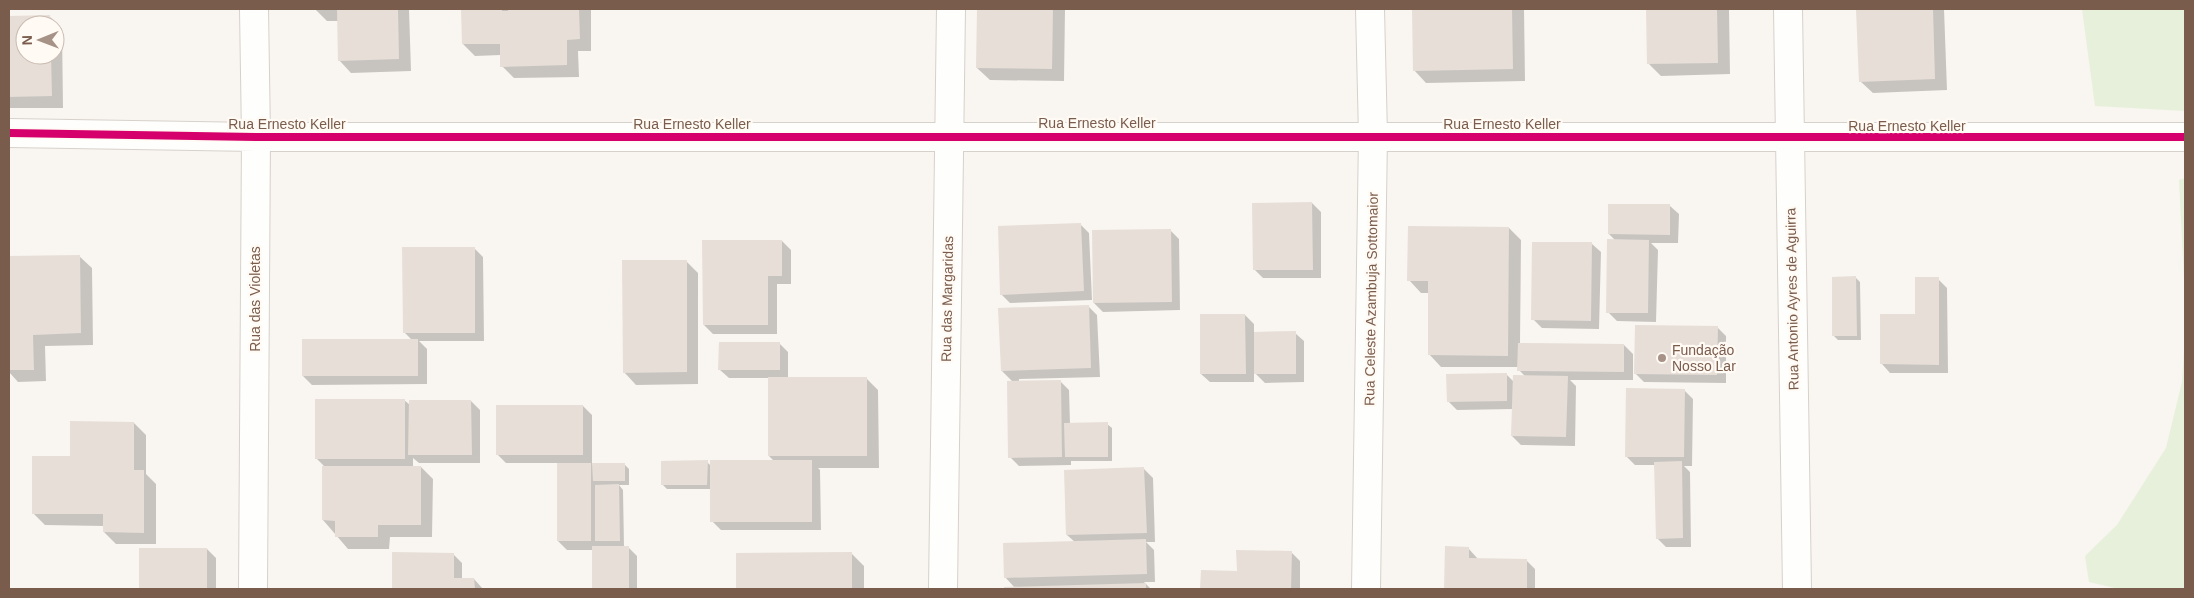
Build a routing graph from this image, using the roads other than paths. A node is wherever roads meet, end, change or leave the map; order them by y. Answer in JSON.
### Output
{"nodes":[{"id":1,"x":254,"y":9,"type":"edge"},
{"id":2,"x":951,"y":9,"type":"edge"},
{"id":3,"x":1370,"y":9,"type":"edge"},
{"id":4,"x":1788,"y":9,"type":"edge"},
{"id":5,"x":9,"y":133,"type":"edge"},
{"id":6,"x":949,"y":136,"type":"junction"},
{"id":7,"x":1373,"y":136,"type":"junction"},
{"id":8,"x":256,"y":137,"type":"junction"},
{"id":9,"x":2185,"y":137,"type":"edge"},
{"id":10,"x":1790,"y":139,"type":"junction"},
{"id":11,"x":253,"y":589,"type":"edge"},
{"id":12,"x":943,"y":589,"type":"edge"},
{"id":13,"x":1366,"y":589,"type":"edge"},
{"id":14,"x":1797,"y":589,"type":"edge"}],
"edges":[{"from":1,"to":8,"type":"street","name":"Rua das Violetas"},
{"from":2,"to":6,"type":"street","name":"Rua das Margaridas"},
{"from":3,"to":7,"type":"street","name":"Rua Celeste Azambuja Sottomaior"},
{"from":4,"to":10,"type":"street","name":"Rua Antonio Ayres de Aguirra"},
{"from":5,"to":8,"type":"street","name":"Rua Ernesto Keller"},
{"from":6,"to":7,"type":"street","name":"Rua Ernesto Keller"},
{"from":6,"to":8,"type":"street","name":"Rua Ernesto Keller"},
{"from":6,"to":12,"type":"street","name":"Rua das Margaridas"},
{"from":7,"to":10,"type":"street","name":"Rua Ernesto Keller"},
{"from":7,"to":13,"type":"street","name":"Rua Celeste Azambuja Sottomaior"},
{"from":8,"to":11,"type":"street","name":"Rua das Violetas"},
{"from":9,"to":10,"type":"street","name":"Rua Ernesto Keller"},
{"from":10,"to":14,"type":"street","name":"Rua Antonio Ayres de Aguirra"}]}
